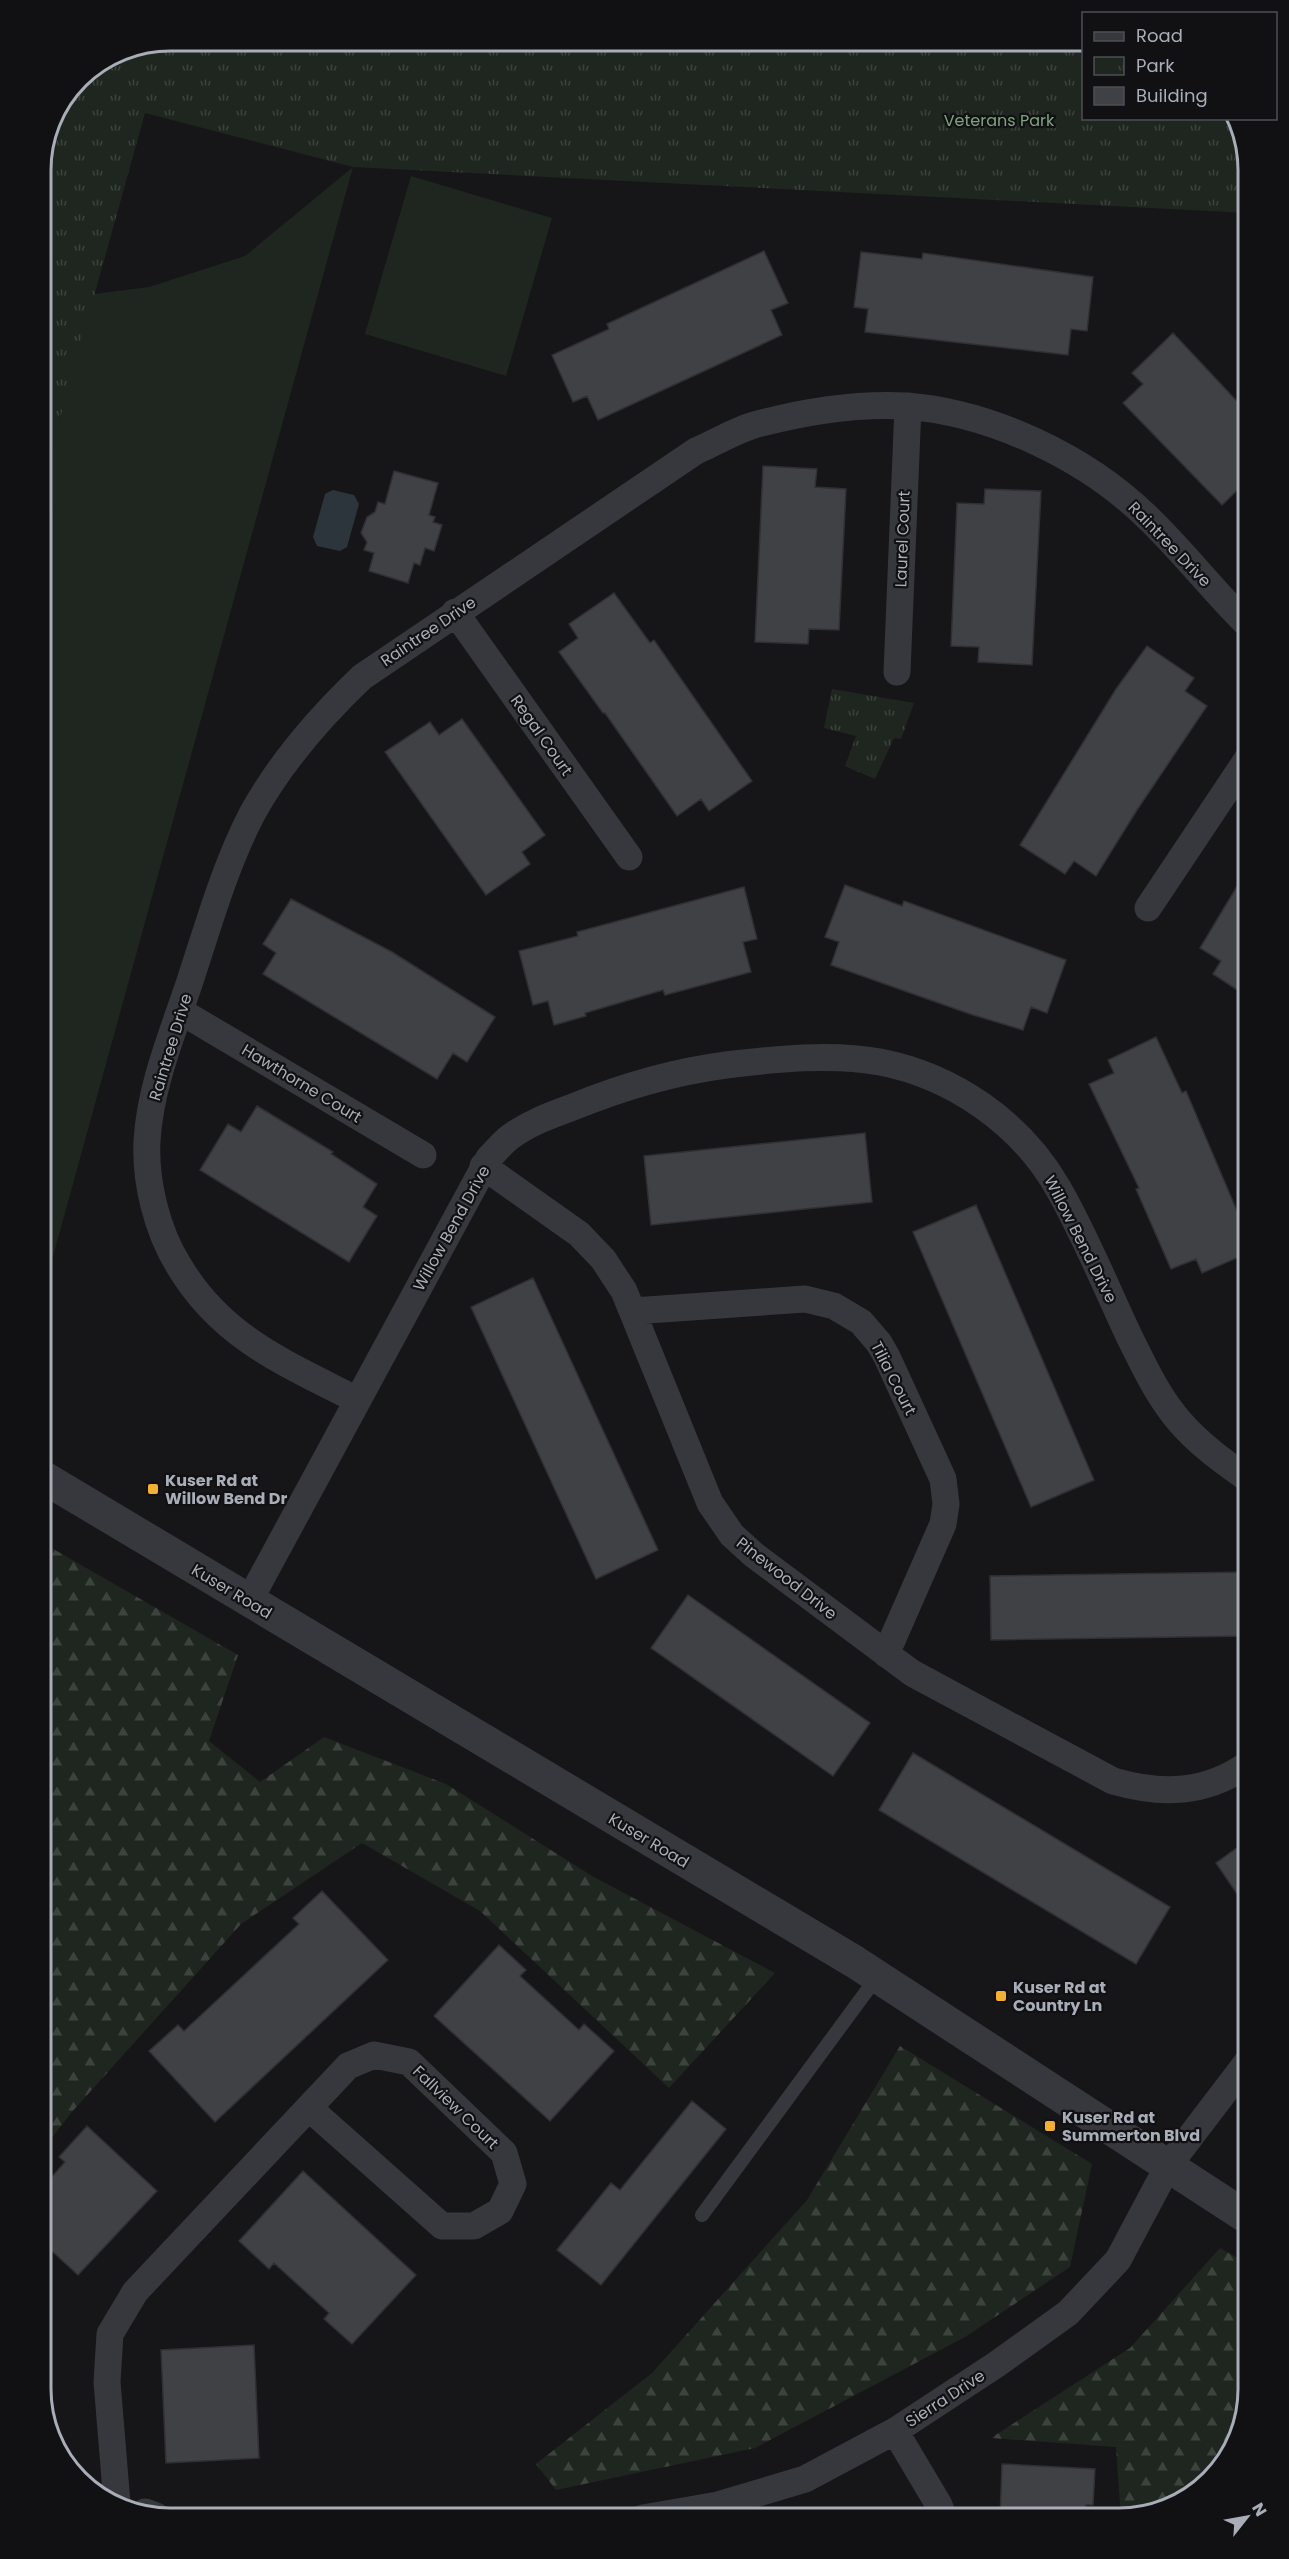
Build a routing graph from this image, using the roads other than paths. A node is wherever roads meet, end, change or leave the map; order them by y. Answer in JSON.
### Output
{"nodes":[{"id":1,"x":908,"y":406,"type":"junction"},
{"id":2,"x":455,"y":612,"type":"junction"},
{"id":3,"x":1238,"y":614,"type":"edge"},
{"id":4,"x":897,"y":672,"type":"dead end"},
{"id":5,"x":1238,"y":773,"type":"edge"},
{"id":6,"x":629,"y":858,"type":"dead end"},
{"id":7,"x":1148,"y":908,"type":"dead end"},
{"id":8,"x":180,"y":1011,"type":"junction"},
{"id":9,"x":423,"y":1155,"type":"dead end"},
{"id":10,"x":483,"y":1166,"type":"junction"},
{"id":11,"x":633,"y":1311,"type":"junction"},
{"id":12,"x":357,"y":1400,"type":"junction"},
{"id":13,"x":1238,"y":1472,"type":"edge"},
{"id":14,"x":51,"y":1482,"type":"edge"},
{"id":15,"x":249,"y":1601,"type":"junction"},
{"id":16,"x":886,"y":1654,"type":"junction"},
{"id":17,"x":1238,"y":1771,"type":"edge"},
{"id":18,"x":878,"y":1977,"type":"junction"},
{"id":19,"x":1238,"y":2074,"type":"edge"},
{"id":20,"x":309,"y":2108,"type":"junction"},
{"id":21,"x":1168,"y":2166,"type":"junction"},
{"id":22,"x":1238,"y":2212,"type":"edge"},
{"id":23,"x":702,"y":2215,"type":"dead end"},
{"id":24,"x":895,"y":2431,"type":"junction"},
{"id":25,"x":116,"y":2496,"type":"edge"},
{"id":26,"x":701,"y":2508,"type":"edge"},
{"id":27,"x":940,"y":2508,"type":"edge"}],
"edges":[{"from":1,"to":2,"type":"street","name":"Raintree Drive"},
{"from":1,"to":3,"type":"street","name":"Raintree Drive"},
{"from":1,"to":4,"type":"street","name":"Laurel Court"},
{"from":2,"to":6,"type":"street","name":"Regal Court"},
{"from":2,"to":8,"type":"street","name":"Raintree Drive"},
{"from":5,"to":7,"type":"street"},
{"from":8,"to":9,"type":"street","name":"Hawthorne Court"},
{"from":8,"to":12,"type":"street","name":"Raintree Drive"},
{"from":10,"to":11,"type":"street","name":"Pinewood Drive"},
{"from":10,"to":12,"type":"street","name":"Willow Bend Drive"},
{"from":10,"to":13,"type":"street","name":"Willow Bend Drive"},
{"from":11,"to":16,"type":"street","name":"Pinewood Drive"},
{"from":11,"to":16,"type":"street","name":"Tilia Court"},
{"from":12,"to":15,"type":"street","name":"Willow Bend Drive"},
{"from":14,"to":15,"type":"street","name":"Kuser Road"},
{"from":15,"to":18,"type":"street","name":"Kuser Road"},
{"from":16,"to":17,"type":"street","name":"Pinewood Drive"},
{"from":18,"to":21,"type":"street","name":"Kuser Road"},
{"from":18,"to":23,"type":"lane"},
{"from":19,"to":21,"type":"street","name":"Sierra Drive"},
{"from":20,"to":20,"type":"street","name":"Fallview Court"},
{"from":20,"to":25,"type":"street","name":"Fallview Court"},
{"from":21,"to":22,"type":"street","name":"Kuser Road"},
{"from":21,"to":24,"type":"street","name":"Sierra Drive"},
{"from":24,"to":26,"type":"street","name":"Sierra Drive"},
{"from":24,"to":27,"type":"street"}]}
